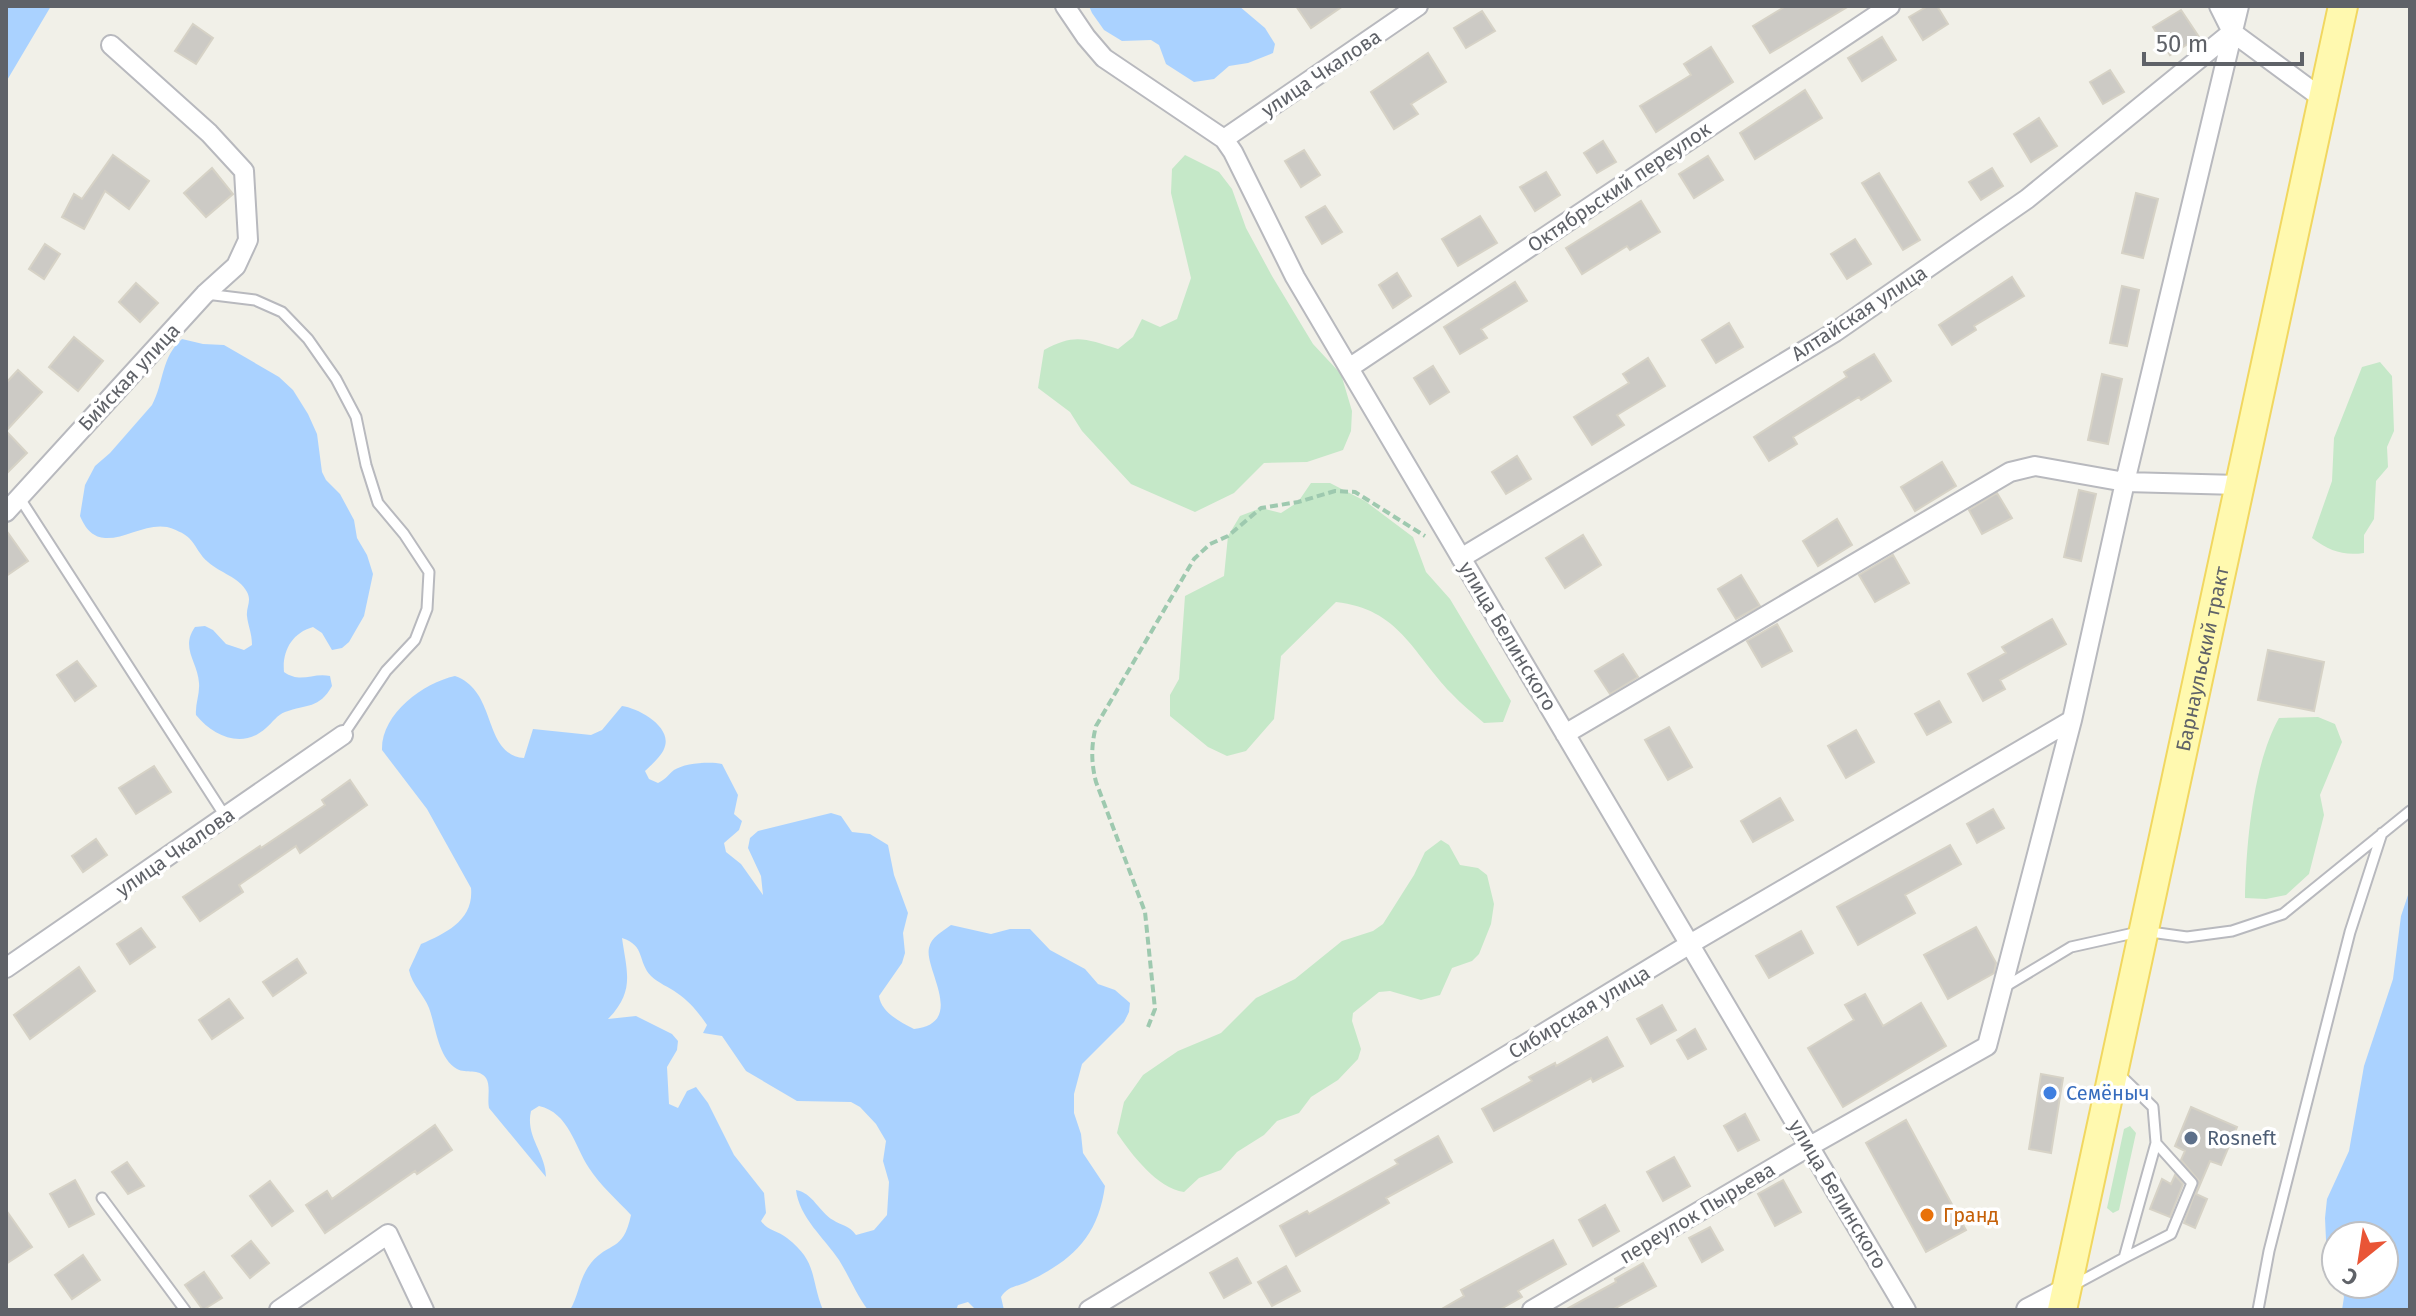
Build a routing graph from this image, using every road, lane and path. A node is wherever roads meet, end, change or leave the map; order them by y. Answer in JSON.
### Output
{"nodes":[{"id":1,"x":1065,"y":6,"type":"edge"},
{"id":2,"x":1418,"y":6,"type":"edge"},
{"id":3,"x":1890,"y":6,"type":"edge"},
{"id":4,"x":2219,"y":6,"type":"edge"},
{"id":5,"x":2239,"y":6,"type":"edge"},
{"id":6,"x":2343,"y":6,"type":"edge"},
{"id":7,"x":2232,"y":32,"type":"junction"},
{"id":8,"x":111,"y":45,"type":"dead end"},
{"id":9,"x":2323,"y":99,"type":"junction"},
{"id":10,"x":1224,"y":139,"type":"junction"},
{"id":11,"x":205,"y":294,"type":"junction"},
{"id":12,"x":1349,"y":368,"type":"junction"},
{"id":13,"x":2125,"y":482,"type":"junction"},
{"id":14,"x":2239,"y":485,"type":"junction"},
{"id":15,"x":19,"y":497,"type":"junction"},
{"id":16,"x":6,"y":512,"type":"edge"},
{"id":17,"x":1461,"y":558,"type":"junction"},
{"id":18,"x":2072,"y":720,"type":"junction"},
{"id":19,"x":1565,"y":734,"type":"junction"},
{"id":20,"x":343,"y":735,"type":"joint"},
{"id":21,"x":2410,"y":811,"type":"edge"},
{"id":22,"x":225,"y":816,"type":"junction"},
{"id":23,"x":2382,"y":833,"type":"junction"},
{"id":24,"x":2143,"y":931,"type":"junction"},
{"id":25,"x":1690,"y":944,"type":"junction"},
{"id":26,"x":6,"y":968,"type":"edge"},
{"id":27,"x":2002,"y":988,"type":"junction"},
{"id":28,"x":1148,"y":1027,"type":"dead end"},
{"id":29,"x":2114,"y":1069,"type":"junction"},
{"id":30,"x":2156,"y":1143,"type":"junction"},
{"id":31,"x":1810,"y":1146,"type":"junction"},
{"id":32,"x":102,"y":1198,"type":"dead end"},
{"id":33,"x":2124,"y":1258,"type":"junction"},
{"id":34,"x":2064,"y":1300,"type":"edge"},
{"id":35,"x":185,"y":1310,"type":"edge"},
{"id":36,"x":279,"y":1310,"type":"edge"},
{"id":37,"x":424,"y":1310,"type":"edge"},
{"id":38,"x":1089,"y":1310,"type":"edge"},
{"id":39,"x":1532,"y":1310,"type":"edge"},
{"id":40,"x":1906,"y":1310,"type":"edge"},
{"id":41,"x":2028,"y":1310,"type":"edge"},
{"id":42,"x":2258,"y":1310,"type":"edge"}],
"edges":[{"from":1,"to":10,"type":"street","name":"улица Белинского"},
{"from":2,"to":10,"type":"street","name":"улица Чкалова"},
{"from":3,"to":12,"type":"street","name":"Октябрьский переулок"},
{"from":4,"to":7,"type":"street"},
{"from":5,"to":7,"type":"street"},
{"from":6,"to":9,"type":"main road","name":"Барнаульский тракт"},
{"from":7,"to":9,"type":"street"},
{"from":7,"to":13,"type":"street"},
{"from":7,"to":17,"type":"street","name":"Алтайская улица"},
{"from":8,"to":11,"type":"street","name":"Бийская улица"},
{"from":9,"to":14,"type":"main road","name":"Барнаульский тракт"},
{"from":10,"to":12,"type":"street","name":"улица Белинского"},
{"from":11,"to":15,"type":"street","name":"Бийская улица"},
{"from":11,"to":20,"type":"lane"},
{"from":12,"to":17,"type":"street","name":"улица Белинского"},
{"from":13,"to":14,"type":"street"},
{"from":13,"to":18,"type":"street"},
{"from":13,"to":19,"type":"street"},
{"from":14,"to":24,"type":"main road","name":"Барнаульский тракт"},
{"from":15,"to":16,"type":"street","name":"Бийская улица"},
{"from":15,"to":22,"type":"lane"},
{"from":17,"to":19,"type":"street","name":"улица Белинского"},
{"from":17,"to":28,"type":"path"},
{"from":18,"to":25,"type":"street","name":"Сибирская улица"},
{"from":18,"to":27,"type":"street"},
{"from":19,"to":25,"type":"street","name":"улица Белинского"},
{"from":20,"to":22,"type":"street","name":"улица Чкалова"},
{"from":21,"to":23,"type":"lane"},
{"from":22,"to":26,"type":"street","name":"улица Чкалова"},
{"from":23,"to":24,"type":"lane"},
{"from":23,"to":42,"type":"lane"},
{"from":24,"to":27,"type":"lane"},
{"from":24,"to":29,"type":"main road","name":"Барнаульский тракт"},
{"from":25,"to":31,"type":"street","name":"улица Белинского"},
{"from":25,"to":38,"type":"street","name":"Сибирская улица"},
{"from":27,"to":31,"type":"street","name":"переулок Пырьева"},
{"from":29,"to":30,"type":"lane"},
{"from":29,"to":34,"type":"main road","name":"Барнаульский тракт"},
{"from":30,"to":33,"type":"lane"},
{"from":30,"to":33,"type":"lane"},
{"from":31,"to":39,"type":"street","name":"переулок Пырьева"},
{"from":31,"to":40,"type":"street","name":"улица Белинского"},
{"from":32,"to":35,"type":"lane"},
{"from":33,"to":34,"type":"lane"},
{"from":34,"to":41,"type":"street"},
{"from":36,"to":37,"type":"street"}]}
